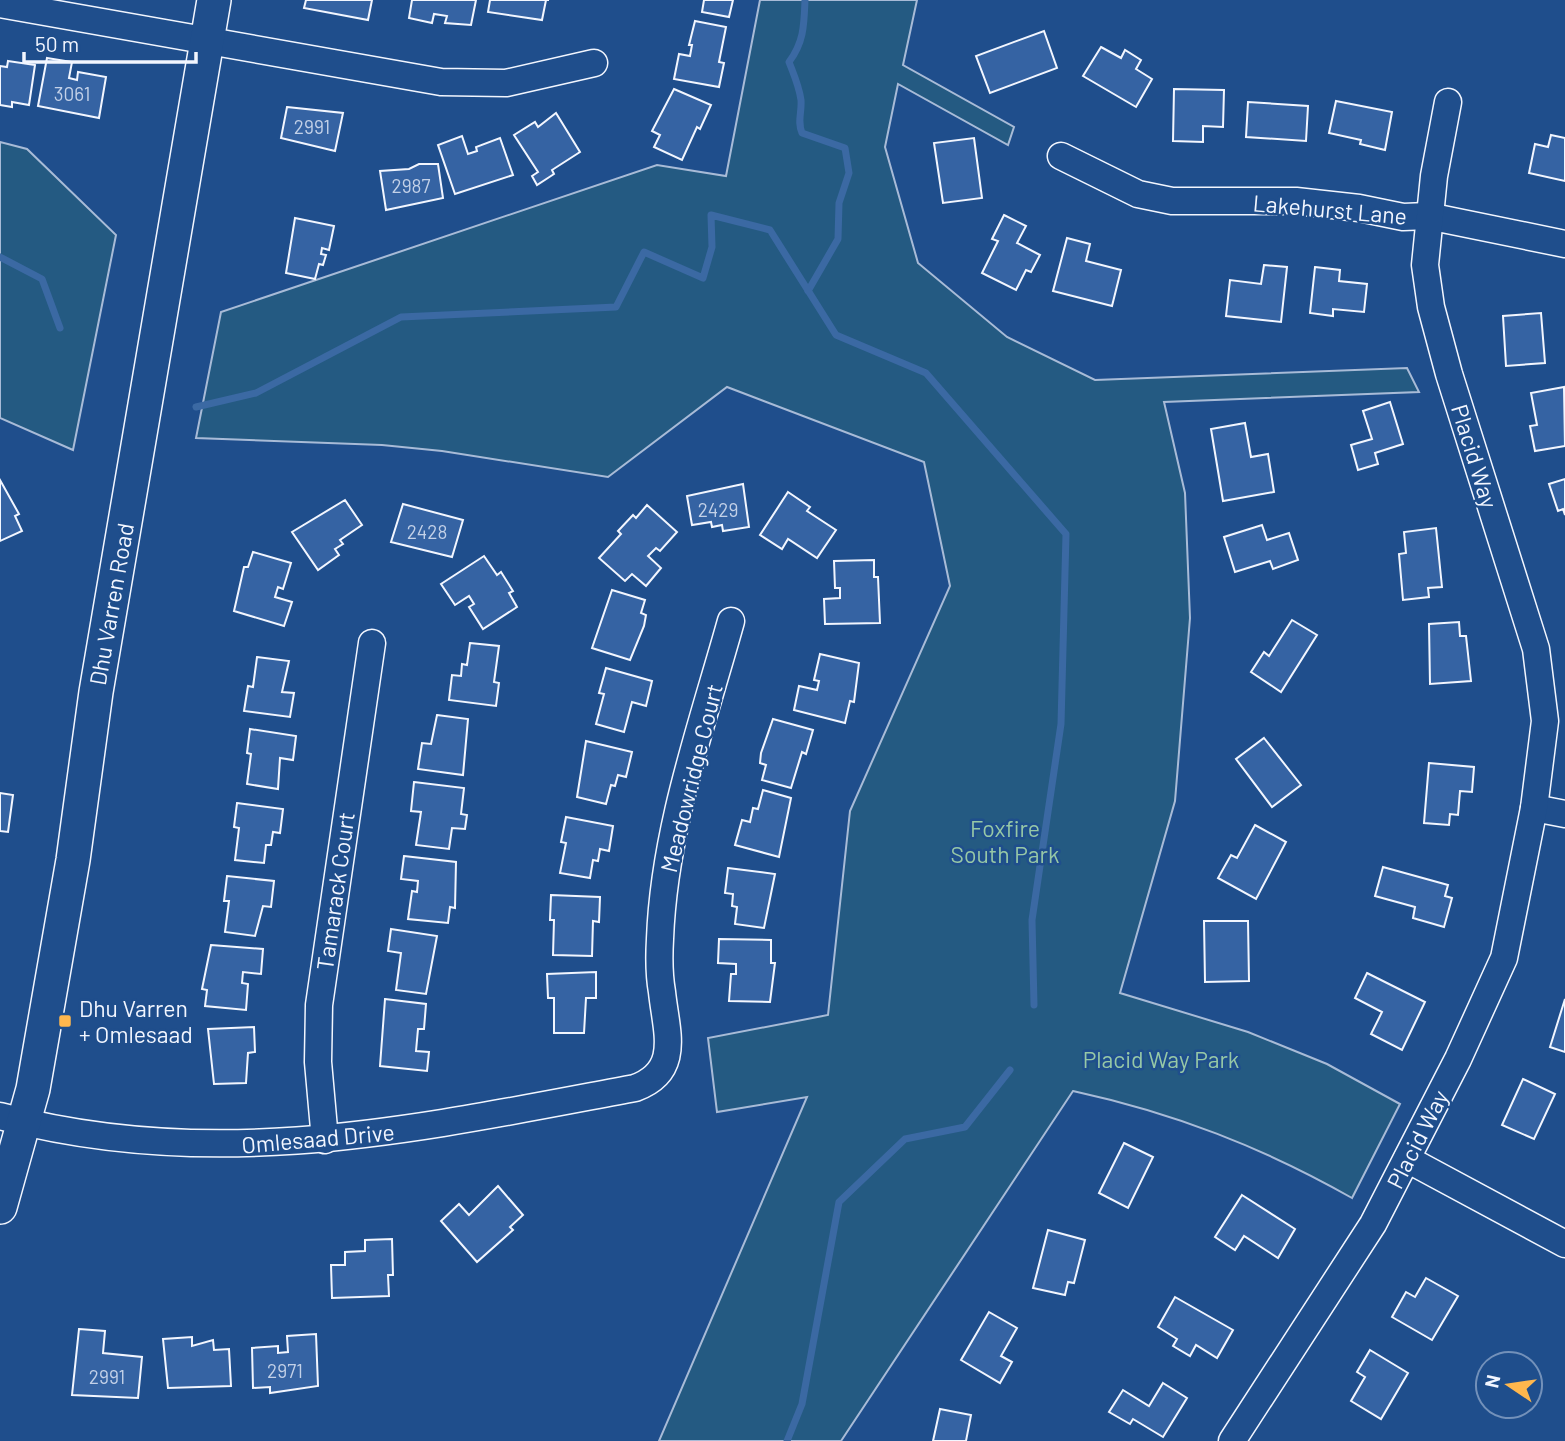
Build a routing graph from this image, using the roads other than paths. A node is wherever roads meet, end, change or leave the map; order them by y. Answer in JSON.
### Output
{"nodes":[{"id":1,"x":214,"y":0,"type":"edge"},
{"id":2,"x":0,"y":4,"type":"edge"},
{"id":3,"x":207,"y":41,"type":"junction"},
{"id":4,"x":594,"y":63,"type":"dead end"},
{"id":5,"x":1448,"y":102,"type":"dead end"},
{"id":6,"x":1061,"y":156,"type":"dead end"},
{"id":7,"x":1428,"y":216,"type":"junction"},
{"id":8,"x":1565,"y":244,"type":"edge"},
{"id":9,"x":731,"y":621,"type":"dead end"},
{"id":10,"x":372,"y":643,"type":"dead end"},
{"id":11,"x":1534,"y":808,"type":"junction"},
{"id":12,"x":1565,"y":814,"type":"edge"},
{"id":13,"x":635,"y":1088,"type":"joint"},
{"id":14,"x":12,"y":1119,"type":"edge"},
{"id":15,"x":325,"y":1140,"type":"junction"},
{"id":16,"x":1407,"y":1159,"type":"junction"},
{"id":17,"x":0,"y":1207,"type":"edge"},
{"id":18,"x":1565,"y":1244,"type":"edge"},
{"id":19,"x":1232,"y":1441,"type":"edge"}],
"edges":[{"from":1,"to":3,"type":"main road","name":"Dhu Varren Road"},
{"from":2,"to":3,"type":"street"},
{"from":3,"to":4,"type":"street"},
{"from":3,"to":14,"type":"main road","name":"Dhu Varren Road"},
{"from":5,"to":7,"type":"street","name":"Placid Way"},
{"from":6,"to":7,"type":"street","name":"Lakehurst Lane"},
{"from":7,"to":8,"type":"street","name":"Lakehurst Lane"},
{"from":7,"to":11,"type":"street","name":"Placid Way"},
{"from":9,"to":13,"type":"street","name":"Meadowridge Court"},
{"from":10,"to":15,"type":"street","name":"Tamarack Court"},
{"from":11,"to":12,"type":"street"},
{"from":11,"to":16,"type":"street","name":"Placid Way"},
{"from":13,"to":15,"type":"street","name":"Omlesaad Drive"},
{"from":14,"to":15,"type":"street","name":"Omlesaad Drive"},
{"from":14,"to":17,"type":"main road","name":"Dhu Varren Road"},
{"from":16,"to":18,"type":"street"},
{"from":16,"to":19,"type":"street","name":"Placid Way"}]}
